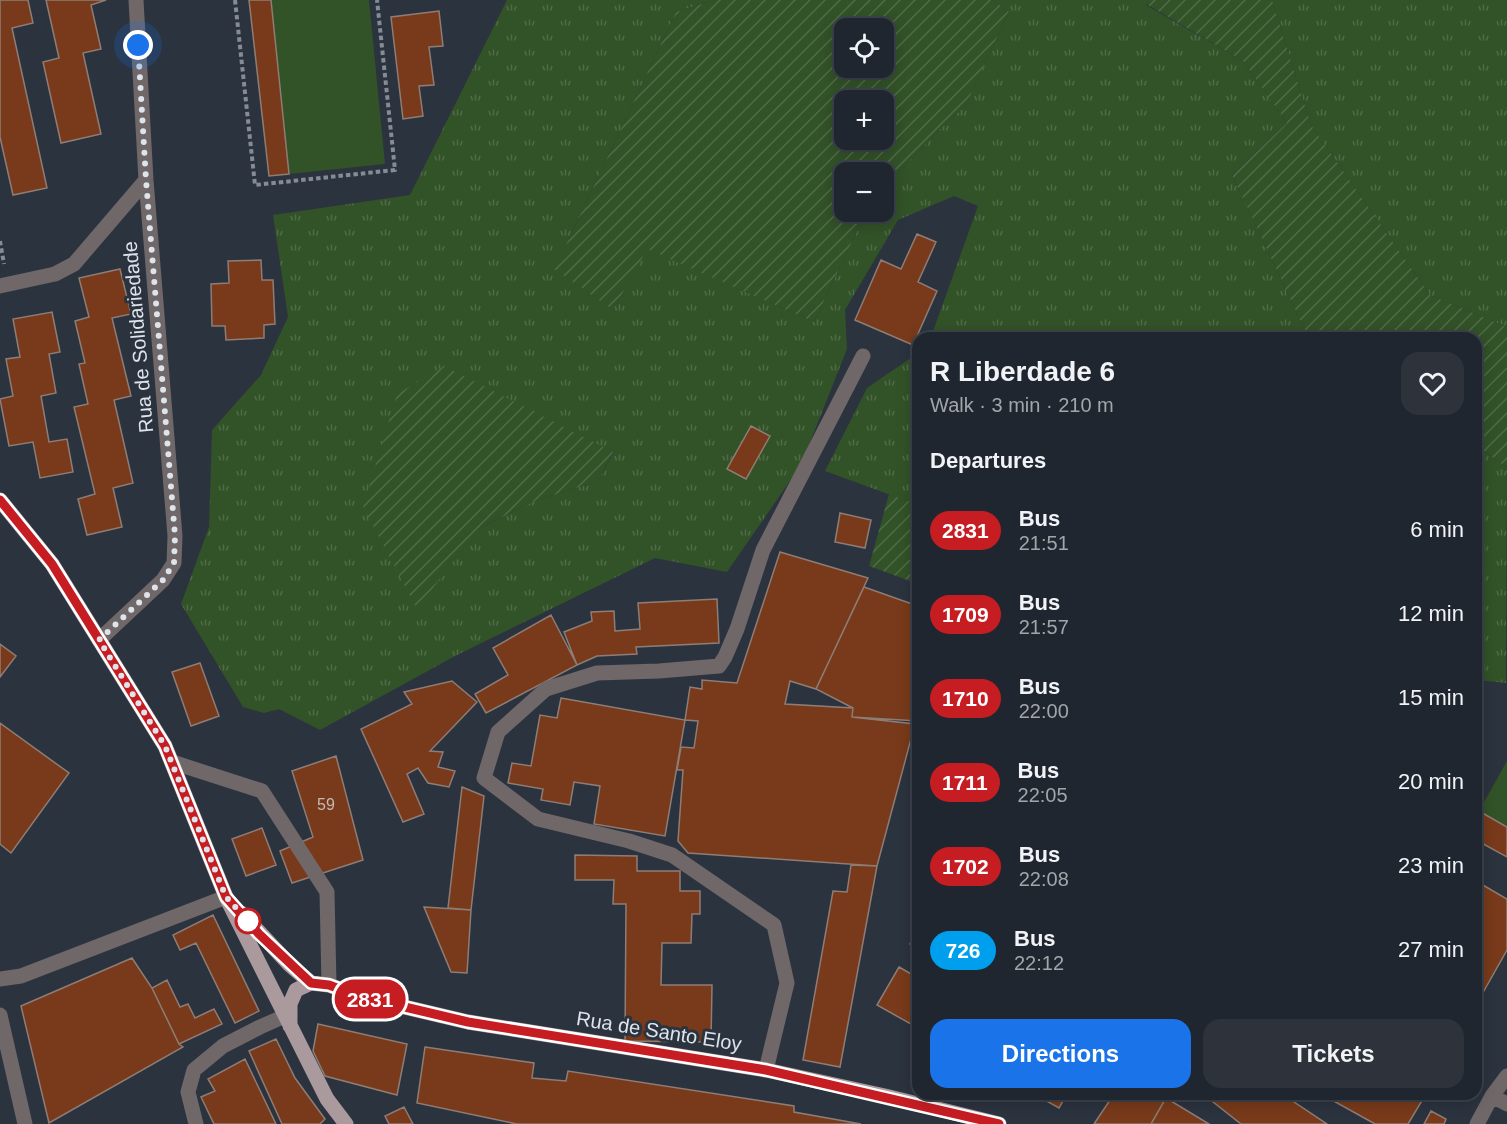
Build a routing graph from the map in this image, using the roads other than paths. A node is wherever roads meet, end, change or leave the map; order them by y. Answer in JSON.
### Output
{"nodes":[{"id":1,"x":136,"y":0,"type":"edge"},
{"id":2,"x":146,"y":180,"type":"junction"},
{"id":3,"x":0,"y":286,"type":"edge"},
{"id":4,"x":863,"y":356,"type":"dead end"},
{"id":5,"x":0,"y":500,"type":"edge"},
{"id":6,"x":99,"y":640,"type":"junction"},
{"id":7,"x":172,"y":762,"type":"junction"},
{"id":8,"x":226,"y":897,"type":"junction"},
{"id":9,"x":0,"y":979,"type":"edge"},
{"id":10,"x":311,"y":983,"type":"junction"},
{"id":11,"x":329,"y":985,"type":"junction"},
{"id":12,"x":0,"y":1015,"type":"edge"},
{"id":13,"x":288,"y":1021,"type":"junction"},
{"id":14,"x":766,"y":1070,"type":"junction"},
{"id":15,"x":1507,"y":1076,"type":"edge"},
{"id":16,"x":1492,"y":1096,"type":"junction"},
{"id":17,"x":1507,"y":1104,"type":"edge"},
{"id":18,"x":25,"y":1124,"type":"edge"},
{"id":19,"x":196,"y":1124,"type":"edge"},
{"id":20,"x":346,"y":1124,"type":"edge"},
{"id":21,"x":999,"y":1124,"type":"edge"},
{"id":22,"x":1478,"y":1124,"type":"edge"}],
"edges":[{"from":1,"to":2,"type":"street","name":"Rua de Solidariedade"},
{"from":2,"to":3,"type":"street"},
{"from":2,"to":6,"type":"street","name":"Rua de Solidariedade"},
{"from":4,"to":14,"type":"street"},
{"from":5,"to":6,"type":"main road"},
{"from":6,"to":7,"type":"main road"},
{"from":7,"to":8,"type":"main road"},
{"from":7,"to":11,"type":"street"},
{"from":8,"to":9,"type":"street"},
{"from":8,"to":10,"type":"main road"},
{"from":8,"to":13,"type":"main road"},
{"from":10,"to":11,"type":"main road","name":"Rua de Santo Eloy"},
{"from":10,"to":13,"type":"main road"},
{"from":11,"to":14,"type":"main road","name":"Rua de Santo Eloy"},
{"from":12,"to":18,"type":"street"},
{"from":13,"to":19,"type":"street"},
{"from":13,"to":20,"type":"main road"},
{"from":14,"to":21,"type":"main road","name":"Rua de Santo Eloy"},
{"from":15,"to":16,"type":"street"},
{"from":16,"to":17,"type":"street"},
{"from":16,"to":22,"type":"street"}]}
